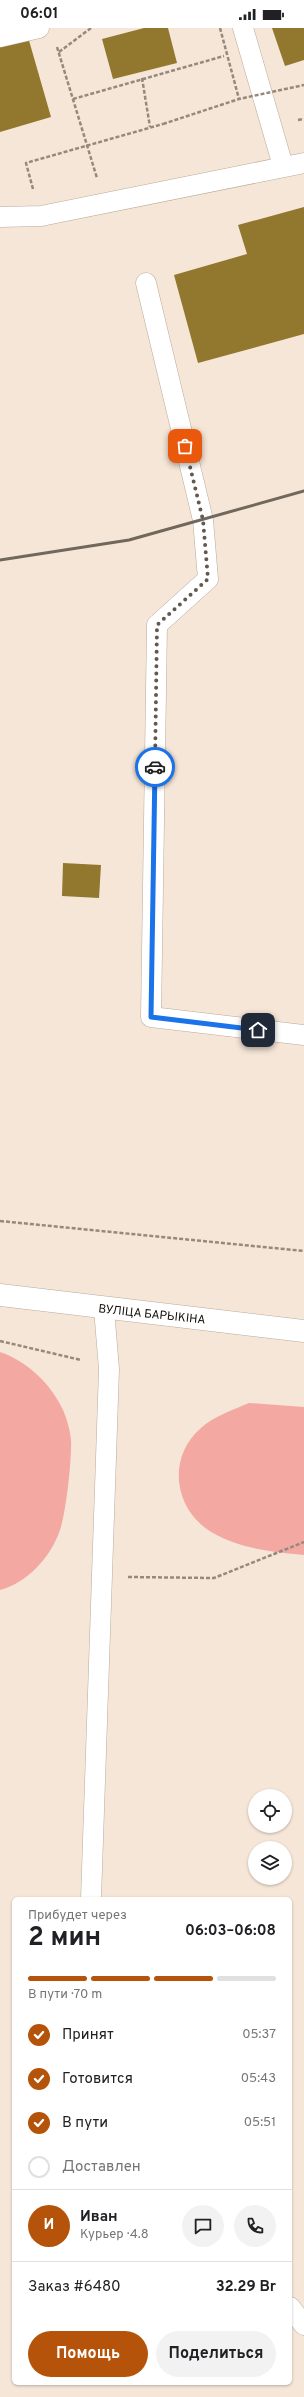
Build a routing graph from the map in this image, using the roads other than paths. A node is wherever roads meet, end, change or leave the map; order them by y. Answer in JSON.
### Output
{"nodes":[{"id":1,"x":39,"y":28,"type":"edge"},
{"id":2,"x":243,"y":28,"type":"edge"},
{"id":3,"x":0,"y":37,"type":"edge"},
{"id":4,"x":304,"y":163,"type":"edge"},
{"id":5,"x":283,"y":166,"type":"junction"},
{"id":6,"x":0,"y":217,"type":"edge"},
{"id":7,"x":146,"y":283,"type":"dead end"},
{"id":8,"x":304,"y":1035,"type":"edge"},
{"id":9,"x":0,"y":1296,"type":"edge"},
{"id":10,"x":104,"y":1309,"type":"junction"},
{"id":11,"x":304,"y":1331,"type":"edge"},
{"id":12,"x":91,"y":1897,"type":"edge"},
{"id":13,"x":292,"y":2310,"type":"edge"},
{"id":14,"x":304,"y":2325,"type":"edge"}],
"edges":[{"from":1,"to":3,"type":"lane"},
{"from":2,"to":5,"type":"lane"},
{"from":4,"to":5,"type":"lane"},
{"from":5,"to":6,"type":"lane"},
{"from":7,"to":8,"type":"lane"},
{"from":9,"to":10,"type":"main road","name":"ВУЛІЦА БАРЫКІНА"},
{"from":10,"to":11,"type":"main road","name":"ВУЛІЦА БАРЫКІНА"},
{"from":10,"to":12,"type":"lane"},
{"from":13,"to":14,"type":"lane"}]}
